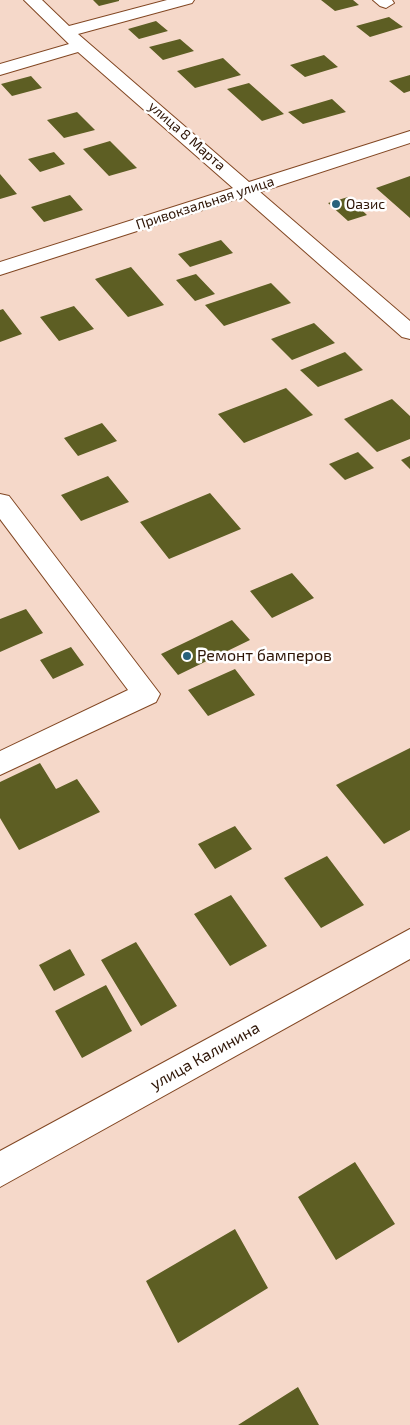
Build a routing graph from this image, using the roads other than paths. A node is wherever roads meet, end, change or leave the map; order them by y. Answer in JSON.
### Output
{"nodes":[{"id":1,"x":32,"y":0,"type":"edge"},
{"id":2,"x":186,"y":0,"type":"edge"},
{"id":3,"x":66,"y":32,"type":"junction"},
{"id":4,"x":81,"y":46,"type":"junction"},
{"id":5,"x":0,"y":70,"type":"edge"},
{"id":6,"x":410,"y":137,"type":"edge"},
{"id":7,"x":248,"y":189,"type":"junction"},
{"id":8,"x":0,"y":269,"type":"edge"},
{"id":9,"x":410,"y":332,"type":"edge"},
{"id":10,"x":0,"y":502,"type":"edge"},
{"id":11,"x":0,"y":764,"type":"edge"},
{"id":12,"x":410,"y":943,"type":"edge"},
{"id":13,"x":0,"y":1170,"type":"edge"}],
"edges":[{"from":1,"to":3,"type":"street","name":"улица 8 Марта"},
{"from":2,"to":3,"type":"street"},
{"from":3,"to":4,"type":"street","name":"улица 8 Марта"},
{"from":4,"to":5,"type":"street"},
{"from":4,"to":7,"type":"street","name":"улица 8 Марта"},
{"from":6,"to":7,"type":"street","name":"Привокзальная улица"},
{"from":7,"to":8,"type":"street","name":"Привокзальная улица"},
{"from":7,"to":9,"type":"street","name":"улица 8 Марта"},
{"from":10,"to":11,"type":"street"},
{"from":12,"to":13,"type":"street","name":"улица Калинина"}]}
